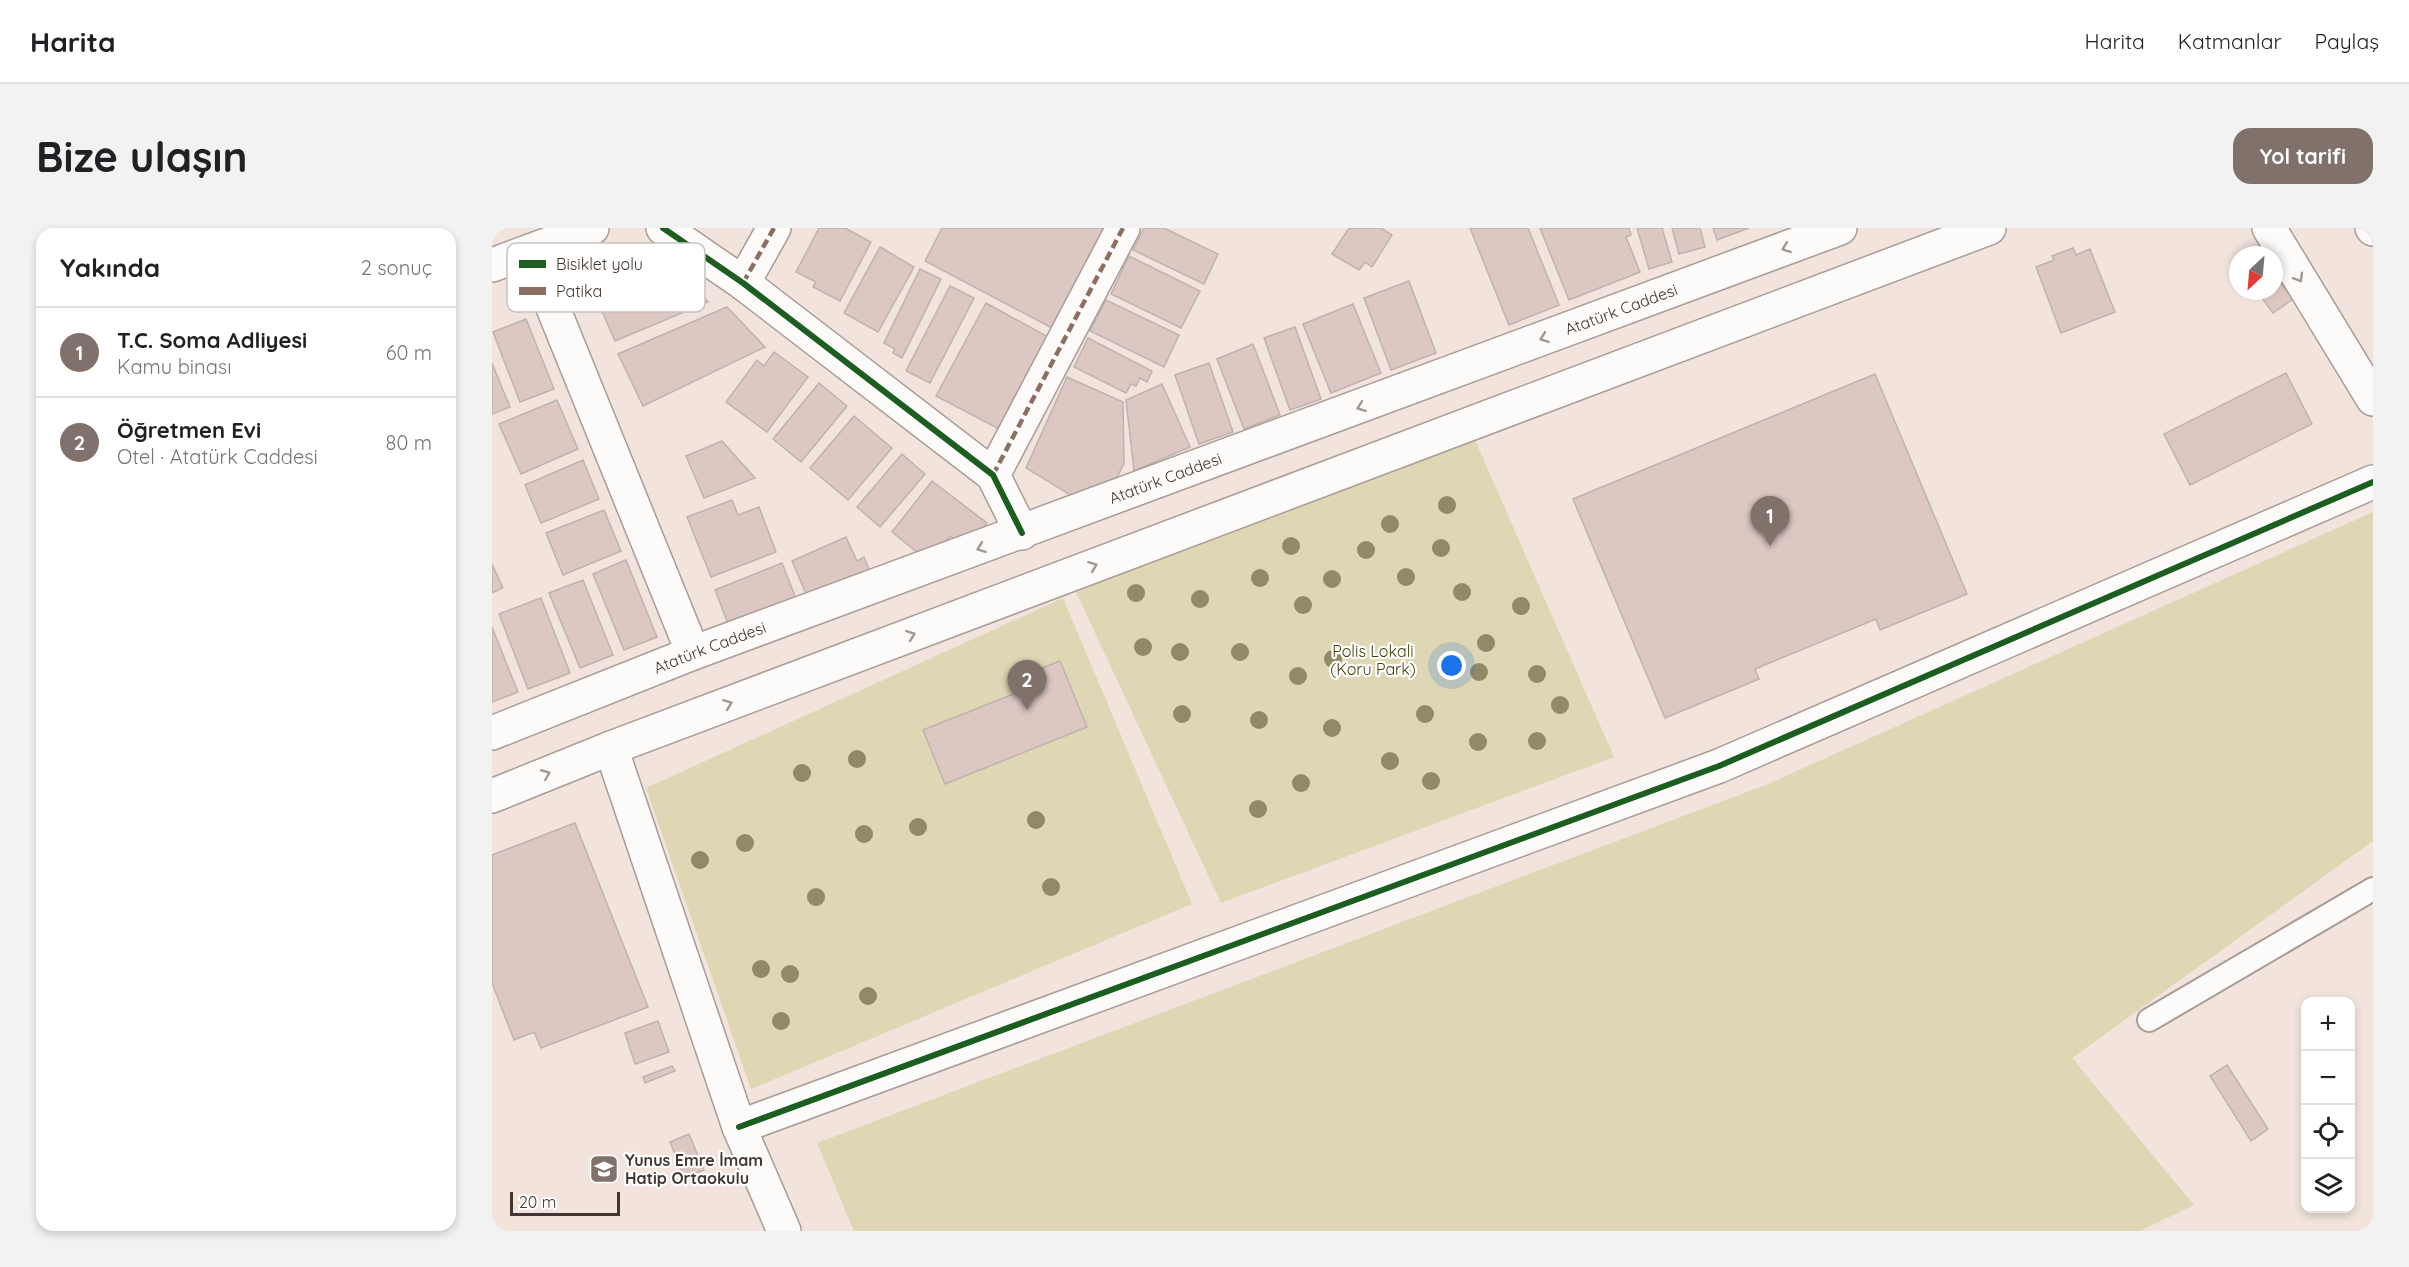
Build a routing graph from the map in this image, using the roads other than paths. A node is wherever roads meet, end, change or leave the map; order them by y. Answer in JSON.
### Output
{"nodes":[{"id":1,"x":592,"y":228,"type":"edge"},
{"id":2,"x":663,"y":228,"type":"edge"},
{"id":3,"x":774,"y":228,"type":"edge"},
{"id":4,"x":1123,"y":228,"type":"edge"},
{"id":5,"x":1840,"y":228,"type":"edge"},
{"id":6,"x":1989,"y":228,"type":"edge"},
{"id":7,"x":2269,"y":228,"type":"edge"},
{"id":8,"x":552,"y":243,"type":"edge"},
{"id":9,"x":685,"y":243,"type":"edge"},
{"id":10,"x":705,"y":257,"type":"edge"},
{"id":11,"x":507,"y":259,"type":"edge"},
{"id":12,"x":492,"y":265,"type":"edge"},
{"id":13,"x":742,"y":283,"type":"junction"},
{"id":14,"x":555,"y":312,"type":"edge"},
{"id":15,"x":2373,"y":399,"type":"edge"},
{"id":16,"x":993,"y":475,"type":"junction"},
{"id":17,"x":2373,"y":482,"type":"edge"},
{"id":18,"x":1022,"y":533,"type":"junction"},
{"id":19,"x":693,"y":653,"type":"junction"},
{"id":20,"x":492,"y":733,"type":"edge"},
{"id":21,"x":611,"y":748,"type":"junction"},
{"id":22,"x":492,"y":796,"type":"edge"},
{"id":23,"x":2373,"y":889,"type":"edge"},
{"id":24,"x":2150,"y":1020,"type":"dead end"},
{"id":25,"x":739,"y":1127,"type":"junction"},
{"id":26,"x":784,"y":1231,"type":"edge"}],
"edges":[{"from":1,"to":8,"type":"street"},
{"from":2,"to":9,"type":"street"},
{"from":3,"to":13,"type":"street"},
{"from":4,"to":16,"type":"street"},
{"from":5,"to":18,"type":"street","name":"Atatürk Caddesi","one_way":true},
{"from":21,"to":6,"type":"street","one_way":true},
{"from":7,"to":15,"type":"street","one_way":true},
{"from":10,"to":13,"type":"street"},
{"from":11,"to":12,"type":"street"},
{"from":13,"to":16,"type":"street"},
{"from":14,"to":19,"type":"street"},
{"from":16,"to":18,"type":"street"},
{"from":17,"to":25,"type":"street"},
{"from":18,"to":19,"type":"street","name":"Atatürk Caddesi","one_way":true},
{"from":19,"to":20,"type":"street","name":"Atatürk Caddesi"},
{"from":22,"to":21,"type":"street","one_way":true},
{"from":21,"to":25,"type":"street"},
{"from":23,"to":24,"type":"lane"},
{"from":25,"to":26,"type":"street"}]}
